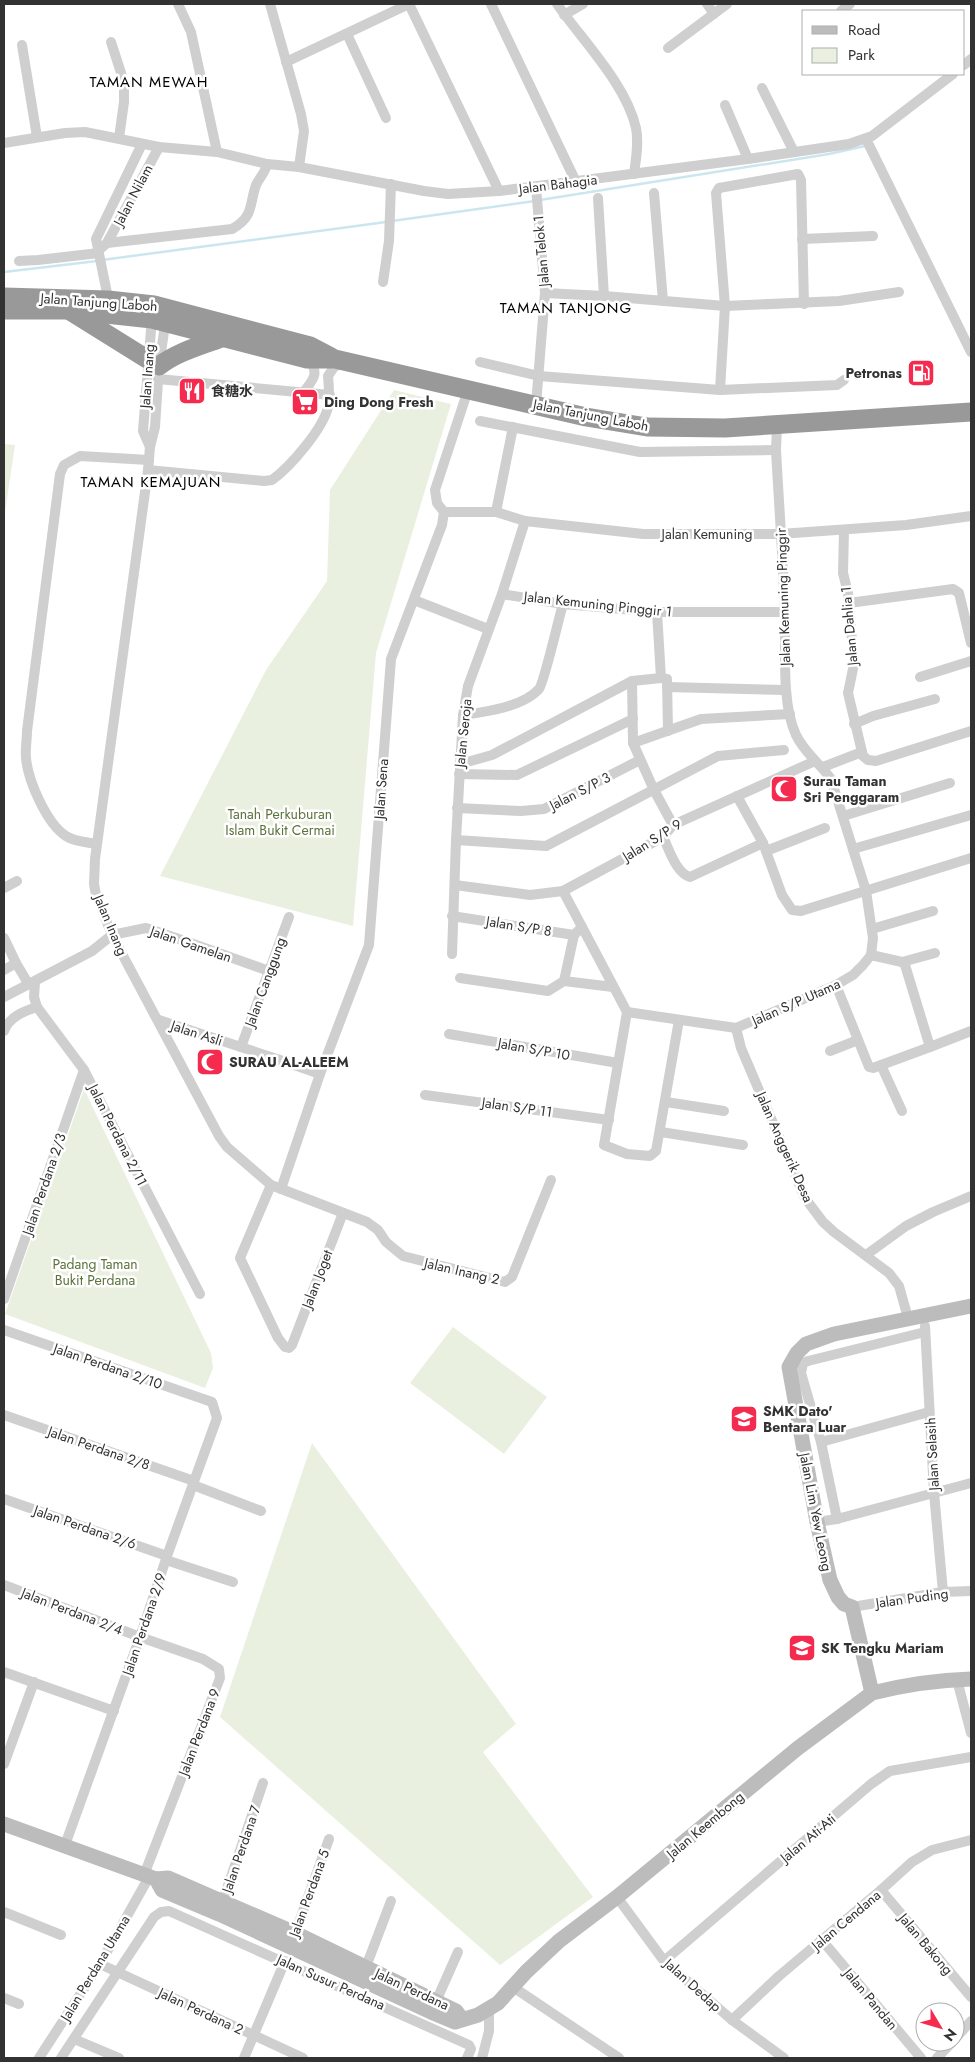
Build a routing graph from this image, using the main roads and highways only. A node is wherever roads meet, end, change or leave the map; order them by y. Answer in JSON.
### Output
{"nodes":[{"id":1,"x":4,"y":297,"type":"edge"},
{"id":2,"x":110,"y":307,"type":"junction"},
{"id":3,"x":4,"y":310,"type":"edge"},
{"id":4,"x":69,"y":310,"type":"junction"},
{"id":5,"x":160,"y":313,"type":"junction"},
{"id":6,"x":221,"y":338,"type":"junction"},
{"id":7,"x":340,"y":360,"type":"junction"},
{"id":8,"x":971,"y":412,"type":"edge"}],
"edges":[{"from":1,"to":2,"type":"highway","name":"Jalan Tanjung Laboh"},
{"from":2,"to":4,"type":"highway","name":"Jalan Tanjung Laboh"},
{"from":2,"to":5,"type":"highway","name":"Jalan Tanjung Laboh"},
{"from":3,"to":4,"type":"highway","name":"Jalan Tanjung Laboh"},
{"from":4,"to":6,"type":"highway"},
{"from":5,"to":6,"type":"highway","name":"Jalan Tanjung Laboh"},
{"from":5,"to":7,"type":"highway","name":"Jalan Tanjung Laboh"},
{"from":6,"to":7,"type":"highway","name":"Jalan Tanjung Laboh"},
{"from":7,"to":8,"type":"highway","name":"Jalan Tanjung Laboh"}]}
